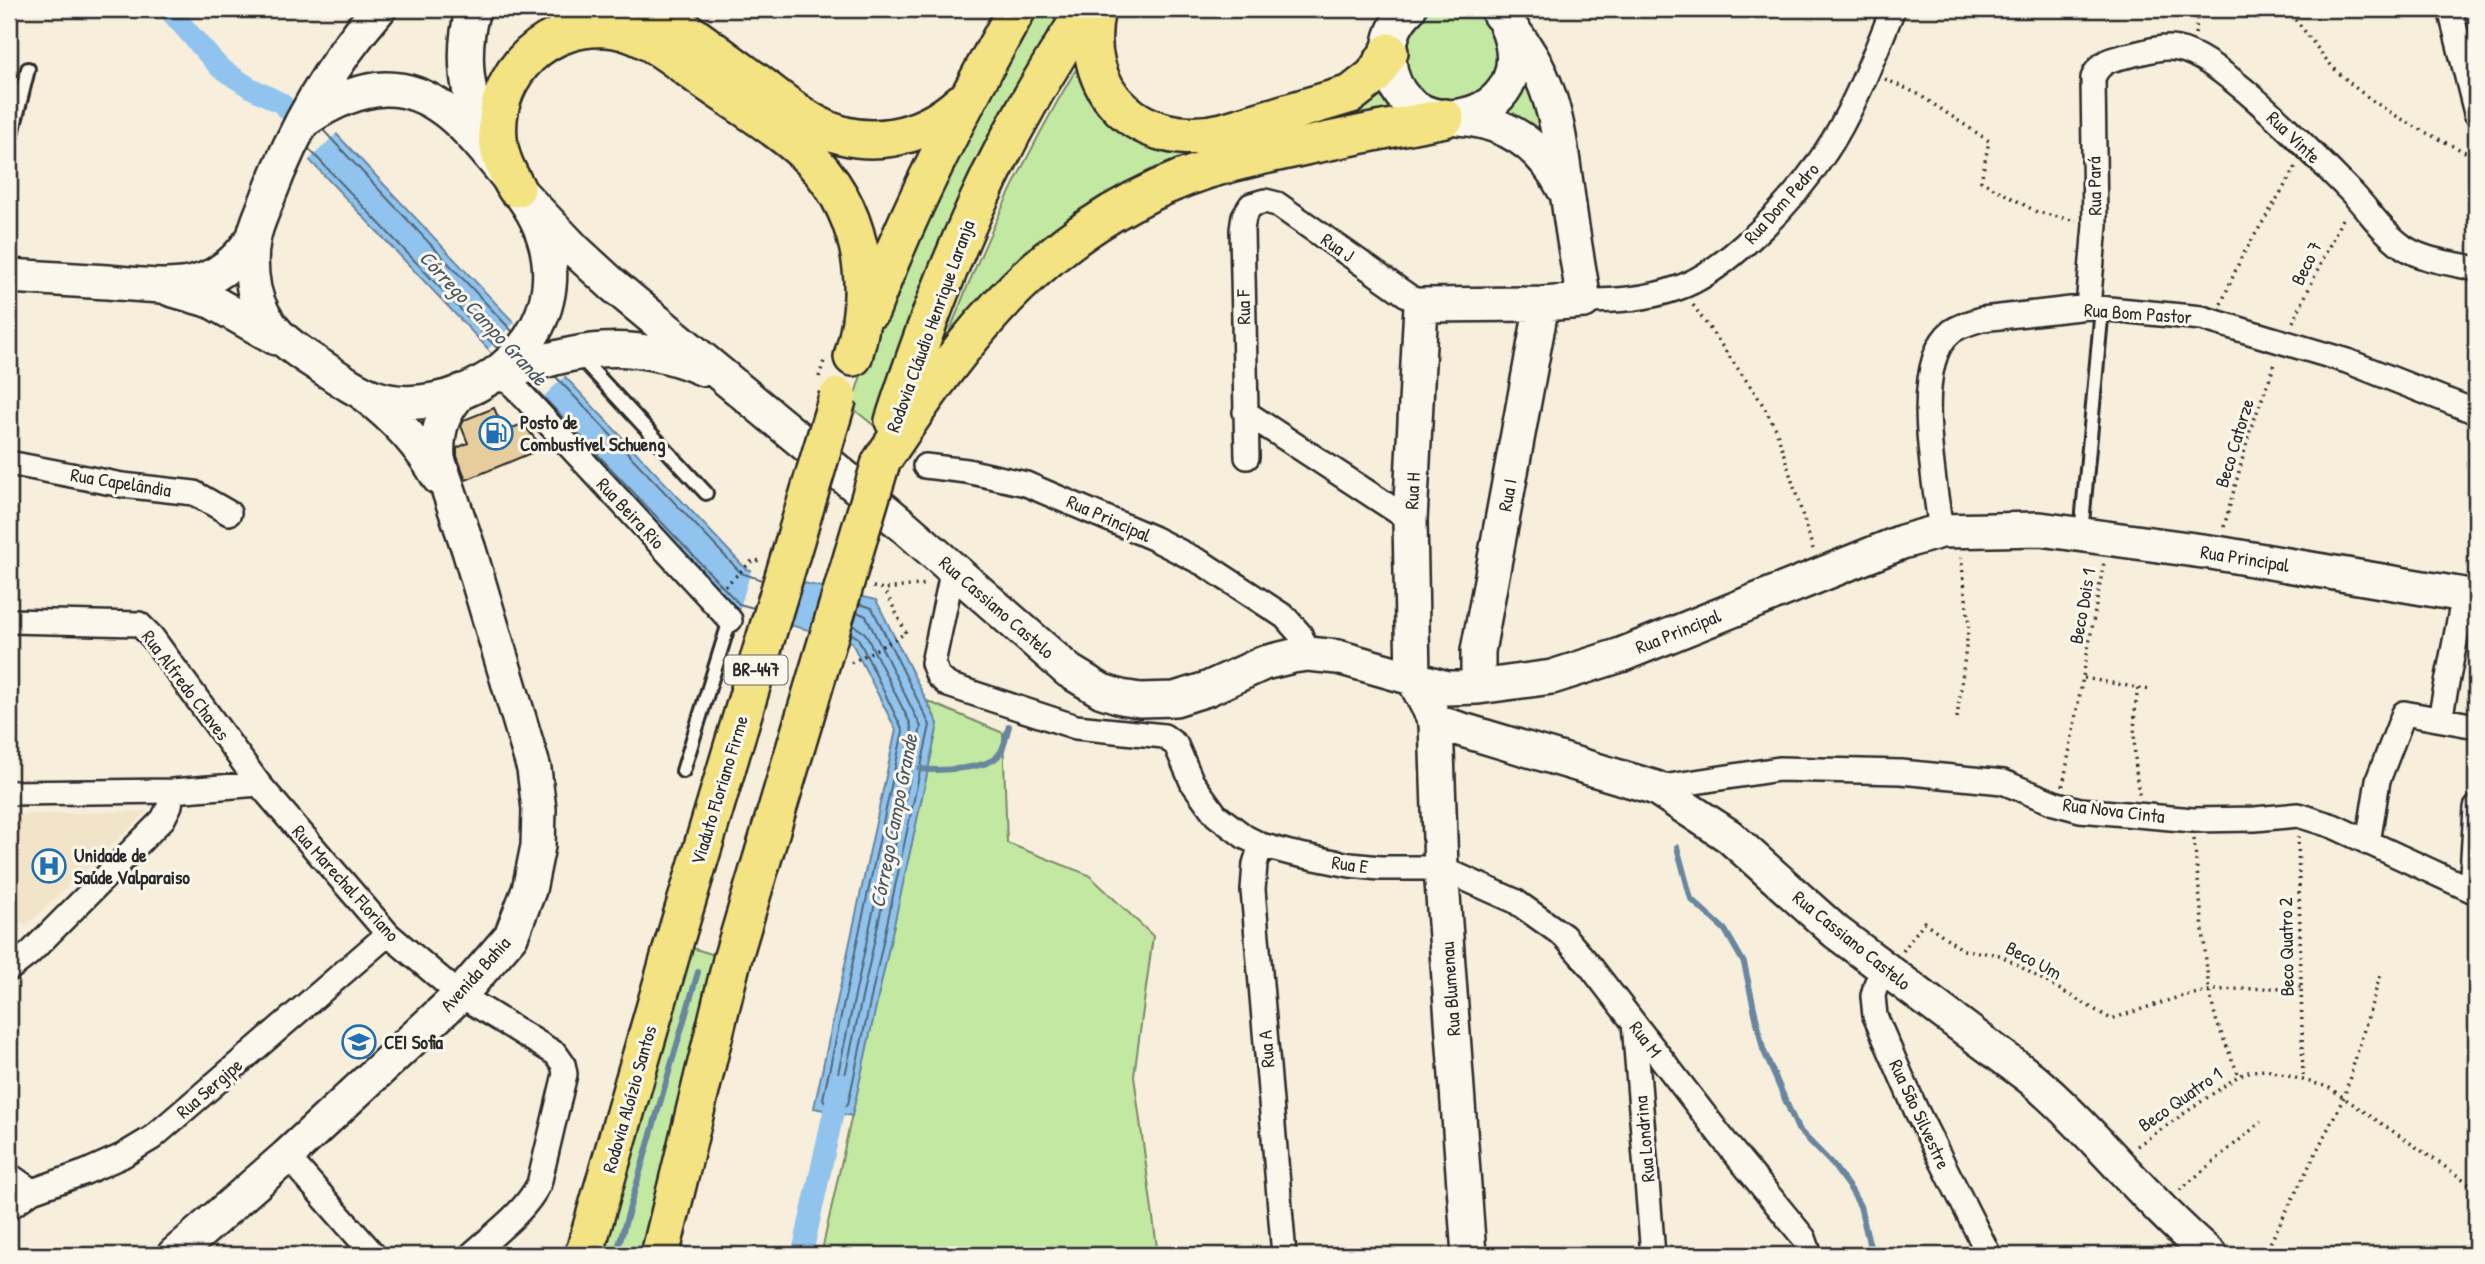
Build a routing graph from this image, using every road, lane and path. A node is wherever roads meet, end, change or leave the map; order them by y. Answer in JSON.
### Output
{"nodes":[{"id":1,"x":379,"y":9,"type":"edge"},
{"id":2,"x":473,"y":9,"type":"edge"},
{"id":3,"x":1017,"y":9,"type":"edge"},
{"id":4,"x":1087,"y":9,"type":"edge"},
{"id":5,"x":1096,"y":9,"type":"edge"},
{"id":6,"x":1409,"y":9,"type":"edge"},
{"id":7,"x":1893,"y":9,"type":"edge"},
{"id":8,"x":2286,"y":9,"type":"edge"},
{"id":9,"x":2450,"y":9,"type":"edge"},
{"id":10,"x":659,"y":11,"type":"edge"},
{"id":11,"x":1496,"y":12,"type":"edge"},
{"id":12,"x":1388,"y":33,"type":"edge"},
{"id":13,"x":2098,"y":66,"type":"joint"},
{"id":14,"x":27,"y":69,"type":"dead end"},
{"id":15,"x":1868,"y":72,"type":"junction"},
{"id":16,"x":971,"y":91,"type":"junction"},
{"id":17,"x":2476,"y":113,"type":"edge"},
{"id":18,"x":1452,"y":118,"type":"junction"},
{"id":19,"x":307,"y":120,"type":"junction"},
{"id":20,"x":9,"y":146,"type":"edge"},
{"id":21,"x":2307,"y":149,"type":"junction"},
{"id":22,"x":2476,"y":157,"type":"edge"},
{"id":23,"x":505,"y":174,"type":"junction"},
{"id":24,"x":2354,"y":195,"type":"junction"},
{"id":25,"x":1569,"y":204,"type":"junction"},
{"id":26,"x":1251,"y":205,"type":"joint"},
{"id":27,"x":2095,"y":225,"type":"junction"},
{"id":28,"x":253,"y":238,"type":"junction"},
{"id":29,"x":2476,"y":269,"type":"edge"},
{"id":30,"x":9,"y":275,"type":"edge"},
{"id":31,"x":159,"y":287,"type":"junction"},
{"id":32,"x":1681,"y":288,"type":"junction"},
{"id":33,"x":1584,"y":301,"type":"junction"},
{"id":34,"x":1542,"y":304,"type":"junction"},
{"id":35,"x":1421,"y":305,"type":"junction"},
{"id":36,"x":2095,"y":308,"type":"junction"},
{"id":37,"x":2213,"y":321,"type":"junction"},
{"id":38,"x":2283,"y":342,"type":"junction"},
{"id":39,"x":287,"y":345,"type":"junction"},
{"id":40,"x":551,"y":350,"type":"junction"},
{"id":41,"x":853,"y":356,"type":"junction"},
{"id":42,"x":503,"y":373,"type":"junction"},
{"id":43,"x":728,"y":382,"type":"junction"},
{"id":44,"x":462,"y":391,"type":"junction"},
{"id":45,"x":364,"y":395,"type":"junction"},
{"id":46,"x":1245,"y":412,"type":"junction"},
{"id":47,"x":2476,"y":412,"type":"edge"},
{"id":48,"x":888,"y":447,"type":"junction"},
{"id":49,"x":1247,"y":457,"type":"dead end"},
{"id":50,"x":9,"y":463,"type":"edge"},
{"id":51,"x":925,"y":466,"type":"dead end"},
{"id":52,"x":706,"y":494,"type":"dead end"},
{"id":53,"x":454,"y":509,"type":"junction"},
{"id":54,"x":229,"y":513,"type":"dead end"},
{"id":55,"x":1410,"y":520,"type":"junction"},
{"id":56,"x":1950,"y":530,"type":"junction"},
{"id":57,"x":2094,"y":536,"type":"junction"},
{"id":58,"x":2217,"y":553,"type":"junction"},
{"id":59,"x":745,"y":567,"type":"dead end"},
{"id":60,"x":953,"y":569,"type":"junction"},
{"id":61,"x":1821,"y":575,"type":"junction"},
{"id":62,"x":884,"y":589,"type":"dead end"},
{"id":63,"x":718,"y":592,"type":"dead end"},
{"id":64,"x":2470,"y":596,"type":"edge"},
{"id":65,"x":730,"y":620,"type":"joint"},
{"id":66,"x":9,"y":621,"type":"edge"},
{"id":67,"x":1308,"y":654,"type":"junction"},
{"id":68,"x":860,"y":659,"type":"dead end"},
{"id":69,"x":1413,"y":678,"type":"junction"},
{"id":70,"x":2083,"y":678,"type":"junction"},
{"id":71,"x":1478,"y":687,"type":"junction"},
{"id":72,"x":2138,"y":688,"type":"junction"},
{"id":73,"x":2150,"y":690,"type":"dead end"},
{"id":74,"x":1957,"y":718,"type":"dead end"},
{"id":75,"x":2440,"y":719,"type":"junction"},
{"id":76,"x":1436,"y":722,"type":"junction"},
{"id":77,"x":2476,"y":726,"type":"edge"},
{"id":78,"x":683,"y":771,"type":"dead end"},
{"id":79,"x":259,"y":784,"type":"junction"},
{"id":80,"x":1656,"y":788,"type":"junction"},
{"id":81,"x":172,"y":791,"type":"junction"},
{"id":82,"x":9,"y":793,"type":"edge"},
{"id":83,"x":2060,"y":805,"type":"junction"},
{"id":84,"x":2476,"y":808,"type":"edge"},
{"id":85,"x":2298,"y":814,"type":"junction"},
{"id":86,"x":2141,"y":815,"type":"junction"},
{"id":87,"x":2193,"y":820,"type":"junction"},
{"id":88,"x":2368,"y":842,"type":"junction"},
{"id":89,"x":1261,"y":845,"type":"junction"},
{"id":90,"x":1441,"y":868,"type":"junction"},
{"id":91,"x":2473,"y":891,"type":"edge"},
{"id":92,"x":388,"y":934,"type":"junction"},
{"id":93,"x":9,"y":942,"type":"edge"},
{"id":94,"x":674,"y":943,"type":"joint"},
{"id":95,"x":30,"y":953,"type":"junction"},
{"id":96,"x":9,"y":969,"type":"edge"},
{"id":97,"x":1888,"y":972,"type":"junction"},
{"id":98,"x":2380,"y":976,"type":"dead end"},
{"id":99,"x":2301,"y":988,"type":"junction"},
{"id":100,"x":2209,"y":991,"type":"junction"},
{"id":101,"x":460,"y":995,"type":"junction"},
{"id":102,"x":1634,"y":1023,"type":"junction"},
{"id":103,"x":2239,"y":1076,"type":"junction"},
{"id":104,"x":2303,"y":1079,"type":"junction"},
{"id":105,"x":2344,"y":1097,"type":"junction"},
{"id":106,"x":2261,"y":1122,"type":"dead end"},
{"id":107,"x":287,"y":1156,"type":"junction"},
{"id":108,"x":2116,"y":1161,"type":"junction"},
{"id":109,"x":9,"y":1175,"type":"edge"},
{"id":110,"x":2476,"y":1188,"type":"edge"},
{"id":111,"x":32,"y":1191,"type":"junction"},
{"id":112,"x":2160,"y":1207,"type":"junction"},
{"id":113,"x":9,"y":1208,"type":"edge"},
{"id":114,"x":174,"y":1255,"type":"edge"},
{"id":115,"x":374,"y":1255,"type":"edge"},
{"id":116,"x":471,"y":1255,"type":"edge"},
{"id":117,"x":584,"y":1255,"type":"edge"},
{"id":118,"x":660,"y":1255,"type":"edge"},
{"id":119,"x":1284,"y":1255,"type":"edge"},
{"id":120,"x":1469,"y":1255,"type":"edge"},
{"id":121,"x":1653,"y":1255,"type":"edge"},
{"id":122,"x":1810,"y":1255,"type":"edge"},
{"id":123,"x":1989,"y":1255,"type":"edge"},
{"id":124,"x":2210,"y":1255,"type":"edge"},
{"id":125,"x":2264,"y":1255,"type":"edge"}],
"edges":[{"from":1,"to":19,"type":"street"},
{"from":2,"to":23,"type":"street"},
{"from":3,"to":16,"type":"main road","number":"BR-447"},
{"from":4,"to":48,"type":"main road","name":"Rodovia Cláudio Henrique Laranja","number":"BR-447"},
{"from":5,"to":12,"type":"main road"},
{"from":6,"to":12,"type":"street"},
{"from":7,"to":15,"type":"street","name":"Rua Dom Pedro"},
{"from":8,"to":22,"type":"path"},
{"from":9,"to":17,"type":"street"},
{"from":10,"to":16,"type":"main road"},
{"from":11,"to":18,"type":"street"},
{"from":11,"to":25,"type":"street"},
{"from":12,"to":18,"type":"street"},
{"from":13,"to":21,"type":"street","name":"Rua Vinte"},
{"from":13,"to":27,"type":"street","name":"Rua Pará"},
{"from":14,"to":20,"type":"lane"},
{"from":15,"to":27,"type":"path"},
{"from":15,"to":32,"type":"street","name":"Rua Dom Pedro"},
{"from":16,"to":41,"type":"main road","number":"BR-447"},
{"from":18,"to":25,"type":"street"},
{"from":18,"to":48,"type":"main road"},
{"from":19,"to":23,"type":"street"},
{"from":19,"to":28,"type":"street"},
{"from":21,"to":24,"type":"street","name":"Rua Vinte"},
{"from":21,"to":37,"type":"path"},
{"from":23,"to":40,"type":"street"},
{"from":23,"to":41,"type":"main road"},
{"from":23,"to":43,"type":"street","name":"Rua Cassiano Castelo"},
{"from":24,"to":29,"type":"street","name":"Rua Vinte"},
{"from":24,"to":38,"type":"path","name":"Beco 7"},
{"from":25,"to":33,"type":"street"},
{"from":26,"to":35,"type":"street","name":"Rua J"},
{"from":26,"to":46,"type":"street","name":"Rua F"},
{"from":27,"to":36,"type":"street","name":"Rua Pará"},
{"from":28,"to":31,"type":"street"},
{"from":28,"to":39,"type":"street"},
{"from":30,"to":31,"type":"street"},
{"from":31,"to":39,"type":"street","name":"Avenida Bahia"},
{"from":32,"to":33,"type":"street","name":"Rua Dom Pedro"},
{"from":32,"to":61,"type":"path"},
{"from":33,"to":34,"type":"street","name":"Rua Dom Pedro"},
{"from":34,"to":35,"type":"street","name":"Rua Dom Pedro"},
{"from":34,"to":71,"type":"street","name":"Rua I"},
{"from":35,"to":55,"type":"street","name":"Rua H"},
{"from":36,"to":37,"type":"street","name":"Rua Bom Pastor"},
{"from":36,"to":56,"type":"street","name":"Rua Bom Pastor"},
{"from":36,"to":57,"type":"lane","name":"Rua Pará"},
{"from":37,"to":38,"type":"street","name":"Rua Bom Pastor"},
{"from":38,"to":47,"type":"street","name":"Rua Bom Pastor"},
{"from":38,"to":58,"type":"path","name":"Beco Catorze"},
{"from":39,"to":45,"type":"street","name":"Avenida Bahia"},
{"from":40,"to":42,"type":"street","name":"Rua Cassiano Castelo"},
{"from":40,"to":43,"type":"street","name":"Rua Cassiano Castelo"},
{"from":40,"to":52,"type":"lane"},
{"from":41,"to":94,"type":"main road","name":"Viaduto Floriano Firme","number":"BR-447","bridge":true},
{"from":42,"to":44,"type":"street","name":"Rua Cassiano Castelo"},
{"from":42,"to":65,"type":"street","name":"Rua Beira Rio"},
{"from":43,"to":60,"type":"street","name":"Rua Cassiano Castelo"},
{"from":44,"to":45,"type":"street","name":"Rua Cassiano Castelo"},
{"from":44,"to":53,"type":"street","name":"Avenida Bahia"},
{"from":45,"to":53,"type":"street","name":"Avenida Bahia"},
{"from":46,"to":49,"type":"street","name":"Rua F"},
{"from":46,"to":55,"type":"street"},
{"from":48,"to":118,"type":"main road","number":"BR-447","bridge":true},
{"from":50,"to":54,"type":"street","name":"Rua Capelândia"},
{"from":51,"to":67,"type":"street","name":"Rua Principal"},
{"from":53,"to":101,"type":"street","name":"Avenida Bahia"},
{"from":55,"to":69,"type":"street","name":"Rua H"},
{"from":56,"to":57,"type":"street","name":"Rua Principal"},
{"from":56,"to":61,"type":"street","name":"Rua Principal"},
{"from":56,"to":74,"type":"path"},
{"from":57,"to":58,"type":"street","name":"Rua Principal"},
{"from":57,"to":70,"type":"path","name":"Beco Dois 1"},
{"from":58,"to":64,"type":"street","name":"Rua Principal"},
{"from":59,"to":63,"type":"path"},
{"from":60,"to":67,"type":"street","name":"Rua Cassiano Castelo"},
{"from":60,"to":89,"type":"street","name":"Rua E"},
{"from":61,"to":71,"type":"street","name":"Rua Principal"},
{"from":62,"to":68,"type":"path"},
{"from":64,"to":75,"type":"street"},
{"from":65,"to":78,"type":"lane"},
{"from":66,"to":79,"type":"street","name":"Rua Alfredo Chaves"},
{"from":67,"to":69,"type":"street","name":"Rua Principal"},
{"from":69,"to":71,"type":"street","name":"Rua Principal"},
{"from":69,"to":76,"type":"street"},
{"from":70,"to":72,"type":"path"},
{"from":70,"to":83,"type":"path","name":"Beco Dois 1"},
{"from":72,"to":73,"type":"path"},
{"from":72,"to":86,"type":"path"},
{"from":75,"to":77,"type":"street"},
{"from":75,"to":88,"type":"street"},
{"from":76,"to":80,"type":"street","name":"Rua Cassiano Castelo"},
{"from":76,"to":90,"type":"street","name":"Rua Blumenau"},
{"from":79,"to":81,"type":"street"},
{"from":79,"to":92,"type":"street","name":"Rua Marechal Floriano"},
{"from":80,"to":83,"type":"street","name":"Rua Nova Cinta"},
{"from":80,"to":97,"type":"street","name":"Rua Cassiano Castelo"},
{"from":81,"to":82,"type":"street"},
{"from":81,"to":95,"type":"street"},
{"from":83,"to":86,"type":"street","name":"Rua Nova Cinta"},
{"from":84,"to":91,"type":"street"},
{"from":85,"to":87,"type":"street","name":"Rua Nova Cinta"},
{"from":85,"to":88,"type":"street","name":"Rua Nova Cinta"},
{"from":85,"to":99,"type":"path","name":"Beco Quatro 2"},
{"from":86,"to":87,"type":"street","name":"Rua Nova Cinta"},
{"from":87,"to":100,"type":"path"},
{"from":88,"to":91,"type":"street","name":"Rua Nova Cinta"},
{"from":89,"to":90,"type":"street","name":"Rua E"},
{"from":89,"to":119,"type":"street","name":"Rua A"},
{"from":90,"to":102,"type":"street","name":"Rua M"},
{"from":90,"to":120,"type":"street","name":"Rua Blumenau"},
{"from":92,"to":101,"type":"street","name":"Rua Marechal Floriano"},
{"from":92,"to":111,"type":"street","name":"Rua Sergipe"},
{"from":93,"to":95,"type":"street"},
{"from":94,"to":117,"type":"main road","name":"Rodovia Aloízio Santos","number":"BR-447"},
{"from":95,"to":96,"type":"street"},
{"from":97,"to":100,"type":"path","name":"Beco Um"},
{"from":97,"to":108,"type":"street","name":"Rua Cassiano Castelo"},
{"from":97,"to":123,"type":"street","name":"Rua São Silvestre"},
{"from":98,"to":105,"type":"path"},
{"from":99,"to":100,"type":"path"},
{"from":99,"to":104,"type":"path","name":"Beco Quatro 2"},
{"from":100,"to":103,"type":"path"},
{"from":101,"to":107,"type":"street","name":"Avenida Bahia"},
{"from":101,"to":116,"type":"street","name":"Rua Marechal Floriano"},
{"from":102,"to":121,"type":"street","name":"Rua Londrina"},
{"from":102,"to":122,"type":"street","name":"Rua M"},
{"from":103,"to":104,"type":"path","name":"Beco Quatro 1"},
{"from":103,"to":108,"type":"path","name":"Beco Quatro 1"},
{"from":104,"to":105,"type":"path","name":"Beco Quatro 1"},
{"from":105,"to":110,"type":"path","name":"Beco Quatro 1"},
{"from":105,"to":125,"type":"path"},
{"from":106,"to":112,"type":"path"},
{"from":107,"to":114,"type":"street","name":"Avenida Bahia"},
{"from":107,"to":115,"type":"street"},
{"from":108,"to":112,"type":"street","name":"Rua Cassiano Castelo"},
{"from":109,"to":111,"type":"street"},
{"from":111,"to":113,"type":"street","name":"Rua Sergipe"},
{"from":112,"to":124,"type":"street","name":"Rua Cassiano Castelo"}]}
